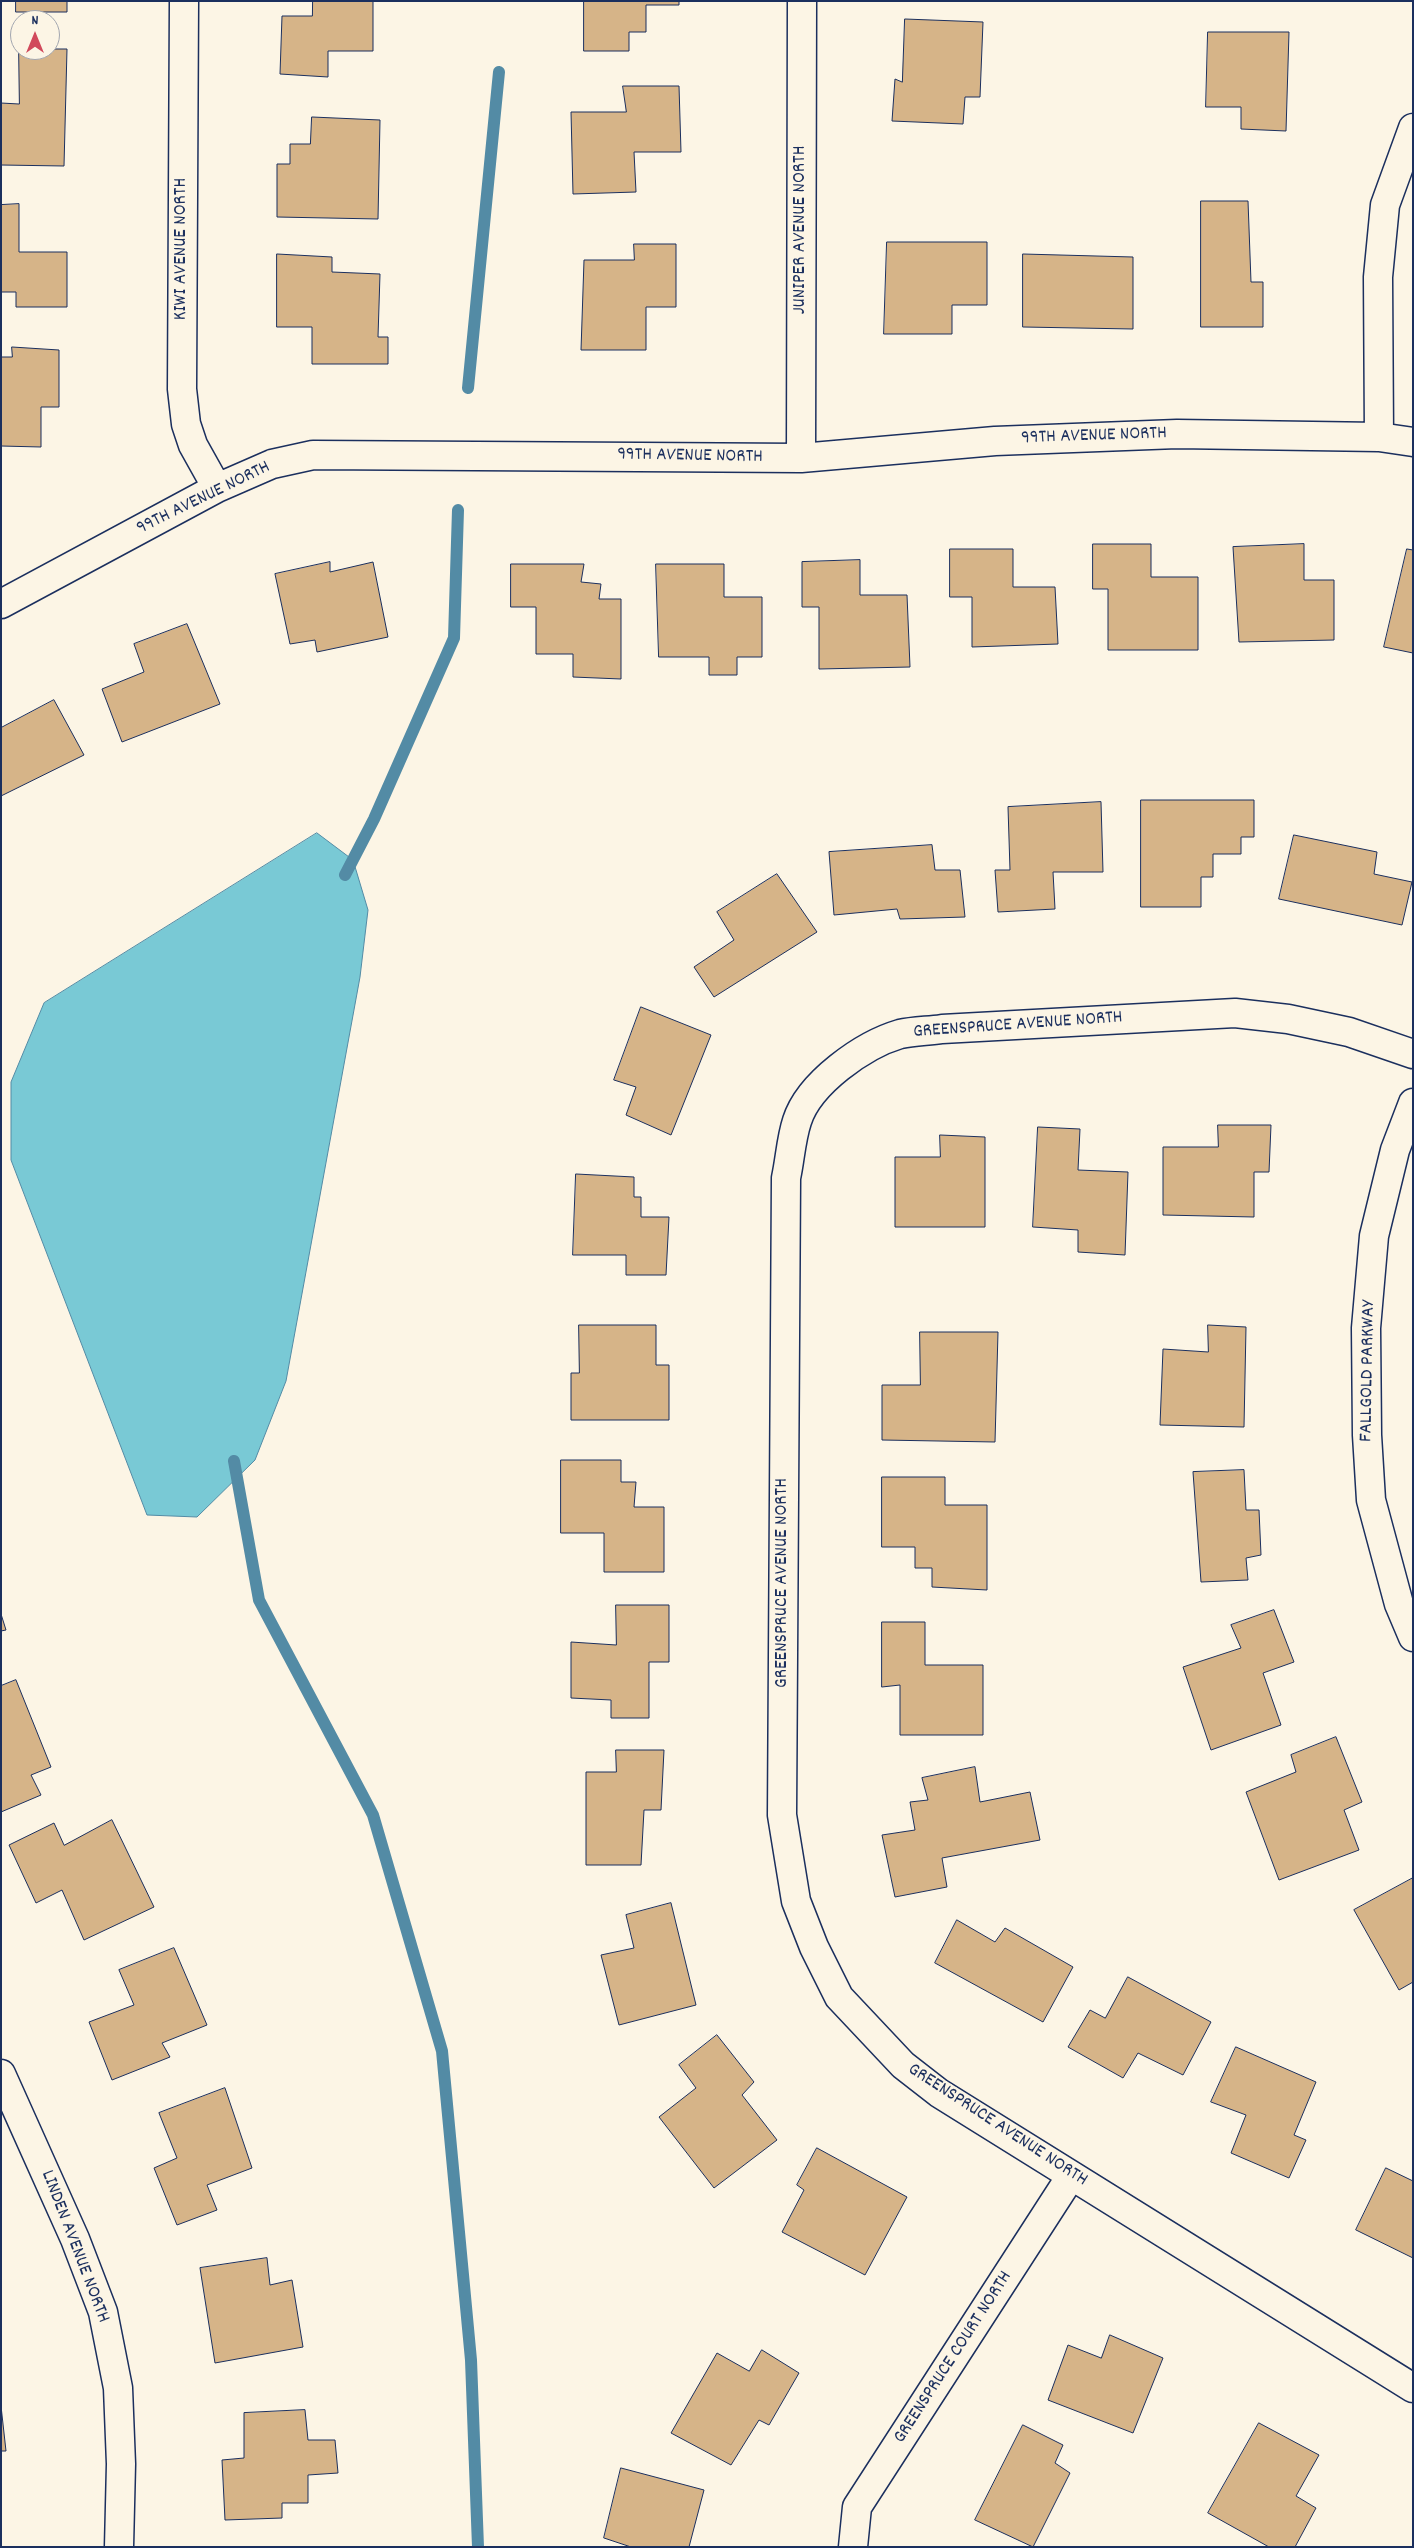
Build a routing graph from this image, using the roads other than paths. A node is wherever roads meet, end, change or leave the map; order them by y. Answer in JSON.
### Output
{"nodes":[{"id":1,"x":184,"y":1,"type":"edge"},
{"id":2,"x":802,"y":1,"type":"edge"},
{"id":3,"x":1413,"y":128,"type":"edge"},
{"id":4,"x":1379,"y":437,"type":"junction"},
{"id":5,"x":1413,"y":442,"type":"edge"},
{"id":6,"x":801,"y":458,"type":"junction"},
{"id":7,"x":217,"y":488,"type":"junction"},
{"id":8,"x":1,"y":604,"type":"edge"},
{"id":9,"x":1413,"y":1054,"type":"edge"},
{"id":10,"x":1413,"y":1103,"type":"edge"},
{"id":11,"x":1413,"y":1638,"type":"edge"},
{"id":12,"x":1,"y":2074,"type":"edge"},
{"id":13,"x":1071,"y":2176,"type":"junction"},
{"id":14,"x":1413,"y":2388,"type":"edge"},
{"id":15,"x":118,"y":2547,"type":"edge"},
{"id":16,"x":853,"y":2547,"type":"edge"}],
"edges":[{"from":1,"to":7,"type":"street","name":"KIWI AVENUE NORTH"},
{"from":2,"to":6,"type":"street","name":"JUNIPER AVENUE NORTH"},
{"from":3,"to":4,"type":"street"},
{"from":4,"to":5,"type":"street","name":"99TH AVENUE NORTH"},
{"from":4,"to":6,"type":"street","name":"99TH AVENUE NORTH"},
{"from":6,"to":7,"type":"street","name":"99TH AVENUE NORTH"},
{"from":7,"to":8,"type":"street","name":"99TH AVENUE NORTH"},
{"from":9,"to":13,"type":"street","name":"GREENSPRUCE AVENUE NORTH"},
{"from":10,"to":11,"type":"street","name":"FALLGOLD PARKWAY"},
{"from":12,"to":15,"type":"street","name":"LINDEN AVENUE NORTH"},
{"from":13,"to":14,"type":"street","name":"GREENSPRUCE AVENUE NORTH"},
{"from":13,"to":16,"type":"street","name":"GREENSPRUCE COURT NORTH"}]}
